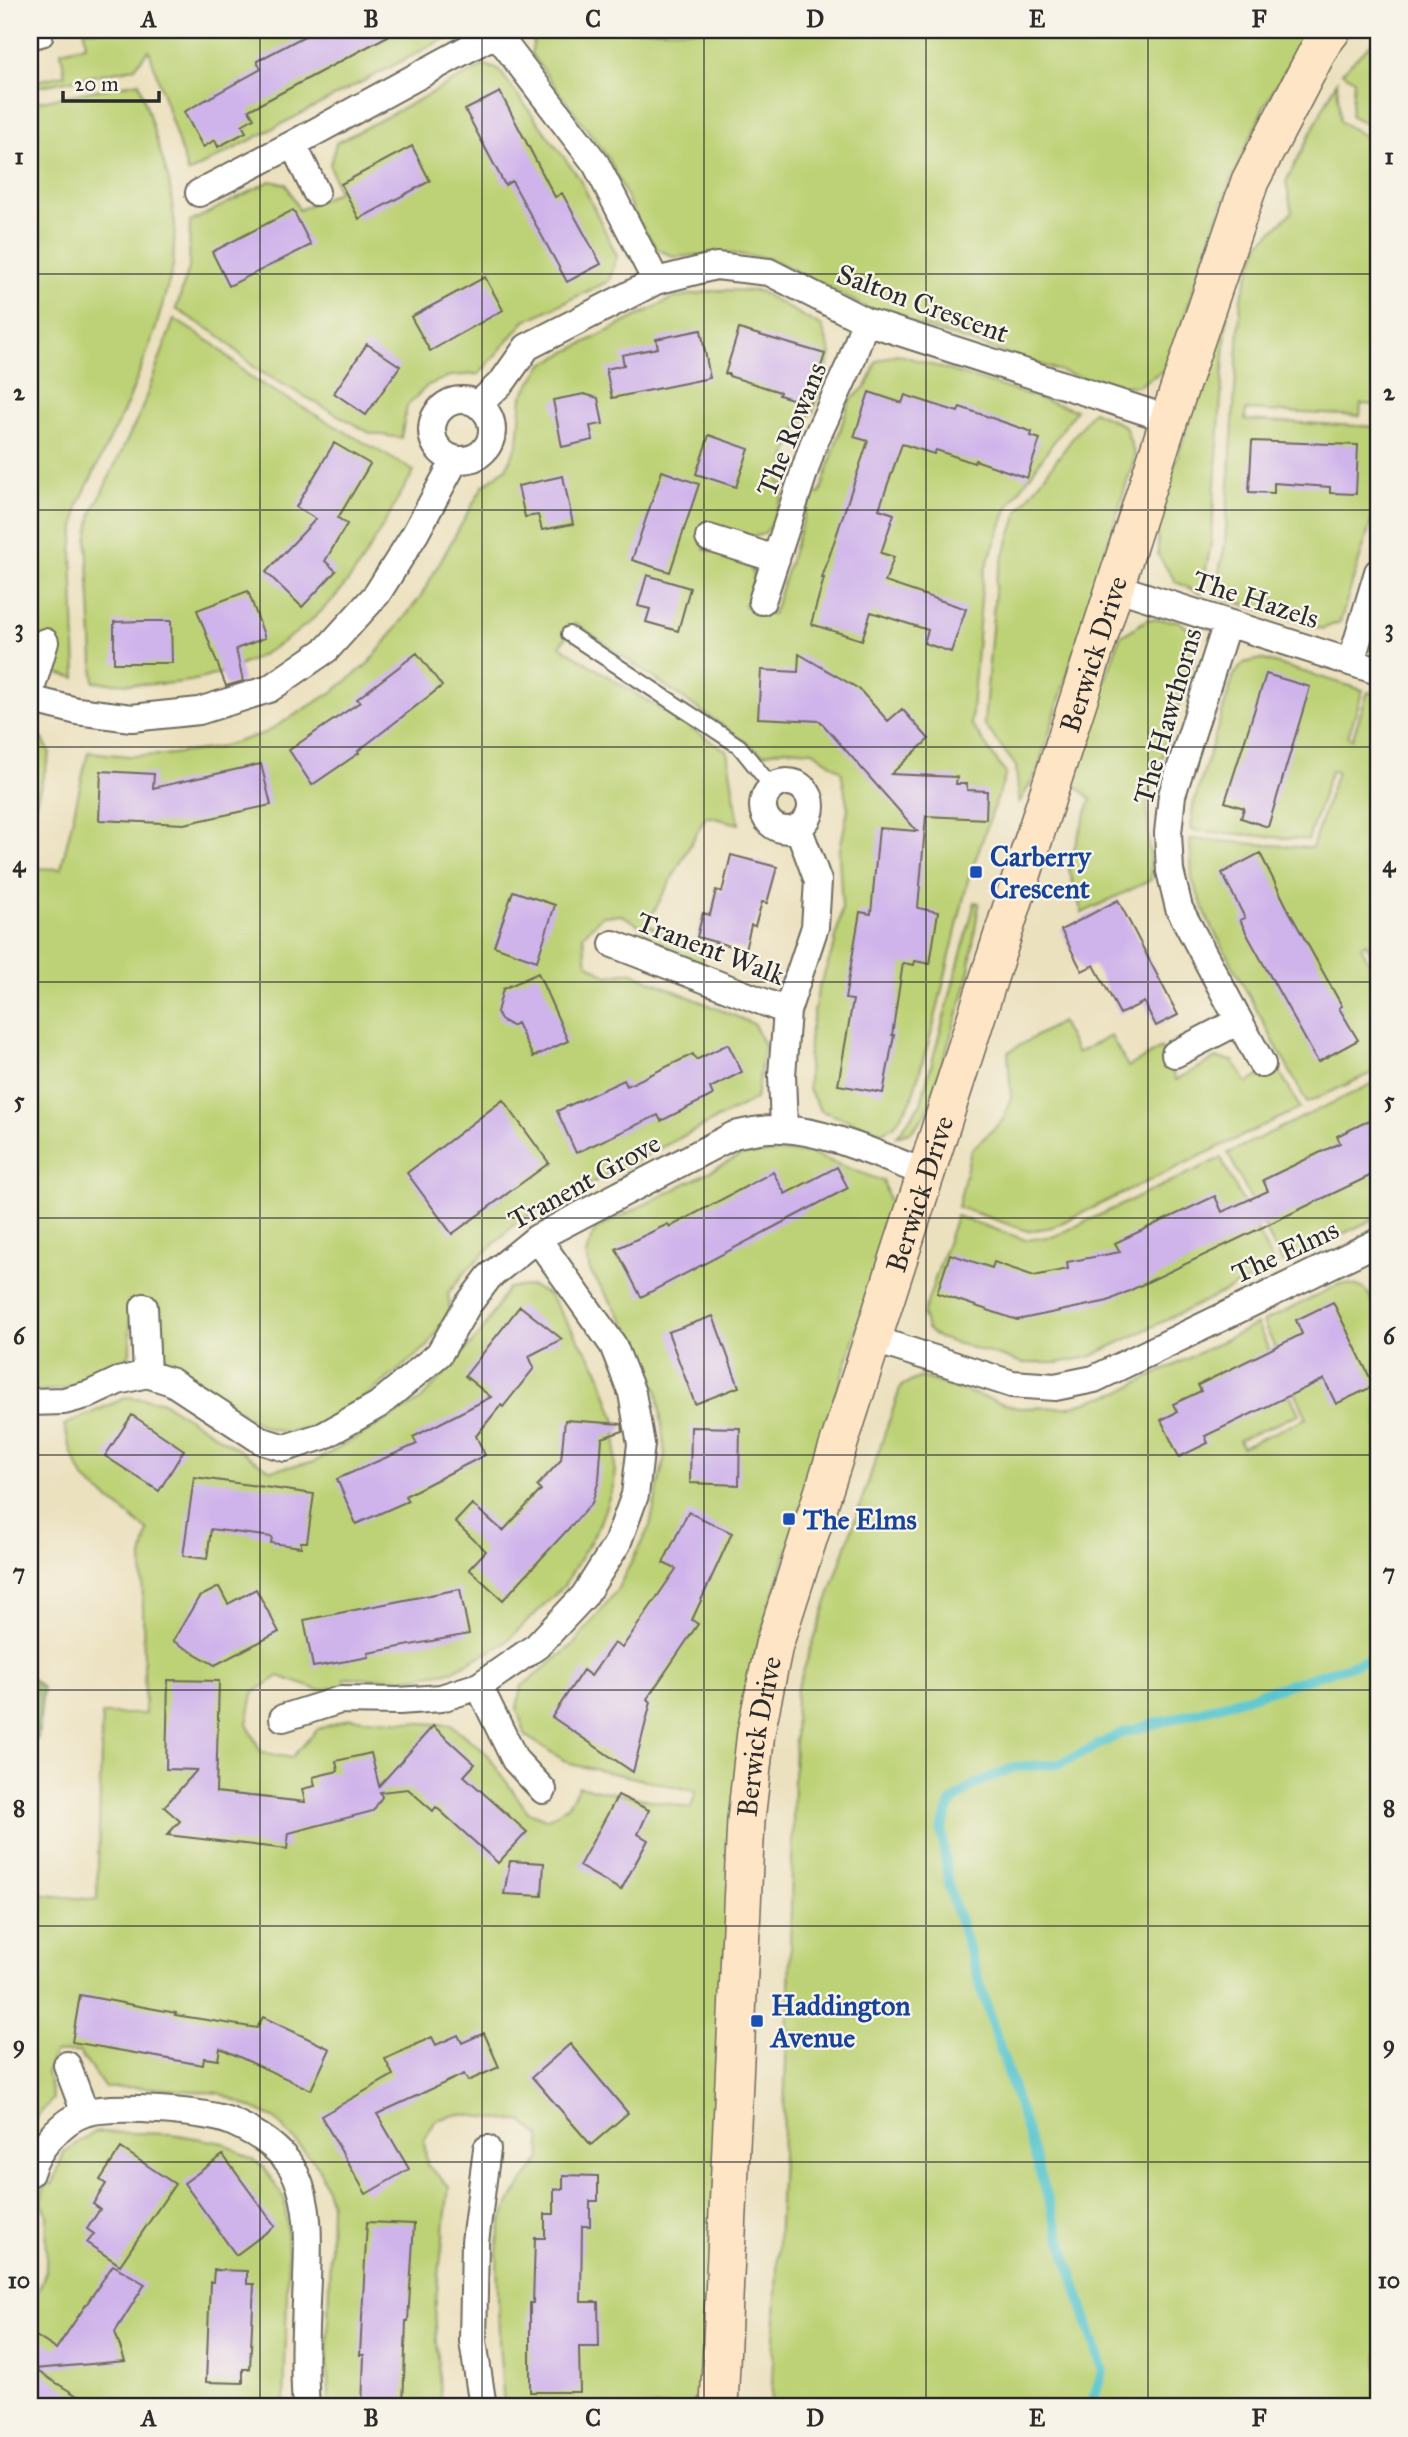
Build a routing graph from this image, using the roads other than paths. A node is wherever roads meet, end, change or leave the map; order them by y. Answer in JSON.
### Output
{"nodes":[{"id":1,"x":43,"y":30,"type":"edge"},
{"id":2,"x":1332,"y":30,"type":"edge"},
{"id":3,"x":499,"y":31,"type":"edge"},
{"id":4,"x":30,"y":42,"type":"edge"},
{"id":5,"x":293,"y":144,"type":"junction"},
{"id":6,"x":316,"y":192,"type":"dead end"},
{"id":7,"x":199,"y":193,"type":"dead end"},
{"id":8,"x":656,"y":281,"type":"junction"},
{"id":9,"x":865,"y":321,"type":"junction"},
{"id":10,"x":478,"y":405,"type":"junction"},
{"id":11,"x":1169,"y":419,"type":"junction"},
{"id":12,"x":455,"y":460,"type":"junction"},
{"id":13,"x":709,"y":538,"type":"dead end"},
{"id":14,"x":776,"y":559,"type":"junction"},
{"id":15,"x":1378,"y":572,"type":"edge"},
{"id":16,"x":1115,"y":587,"type":"junction"},
{"id":17,"x":762,"y":601,"type":"dead end"},
{"id":18,"x":1227,"y":623,"type":"junction"},
{"id":19,"x":569,"y":634,"type":"dead end"},
{"id":20,"x":45,"y":642,"type":"dead end"},
{"id":21,"x":1351,"y":662,"type":"junction"},
{"id":22,"x":1378,"y":671,"type":"edge"},
{"id":23,"x":30,"y":693,"type":"edge"},
{"id":24,"x":30,"y":699,"type":"edge"},
{"id":25,"x":772,"y":787,"type":"joint"},
{"id":26,"x":613,"y":944,"type":"dead end"},
{"id":27,"x":787,"y":1011,"type":"junction"},
{"id":28,"x":1239,"y":1021,"type":"junction"},
{"id":29,"x":1175,"y":1054,"type":"dead end"},
{"id":30,"x":1262,"y":1064,"type":"dead end"},
{"id":31,"x":784,"y":1129,"type":"junction"},
{"id":32,"x":926,"y":1173,"type":"junction"},
{"id":33,"x":537,"y":1238,"type":"junction"},
{"id":34,"x":1376,"y":1250,"type":"edge"},
{"id":35,"x":144,"y":1307,"type":"dead end"},
{"id":36,"x":872,"y":1339,"type":"junction"},
{"id":37,"x":147,"y":1374,"type":"junction"},
{"id":38,"x":30,"y":1402,"type":"edge"},
{"id":39,"x":479,"y":1686,"type":"junction"},
{"id":40,"x":283,"y":1718,"type":"dead end"},
{"id":41,"x":543,"y":1790,"type":"dead end"},
{"id":42,"x":66,"y":2065,"type":"dead end"},
{"id":43,"x":85,"y":2113,"type":"junction"},
{"id":44,"x":487,"y":2149,"type":"dead end"},
{"id":45,"x":30,"y":2173,"type":"edge"},
{"id":46,"x":306,"y":2407,"type":"edge"},
{"id":47,"x":482,"y":2407,"type":"edge"},
{"id":48,"x":719,"y":2407,"type":"edge"}],
"edges":[{"from":1,"to":4,"type":"lane"},
{"from":2,"to":11,"type":"street","name":"Berwick Drive"},
{"from":3,"to":5,"type":"street"},
{"from":3,"to":8,"type":"street"},
{"from":5,"to":6,"type":"street"},
{"from":5,"to":7,"type":"street"},
{"from":8,"to":9,"type":"street","name":"Salton Crescent"},
{"from":8,"to":10,"type":"street","name":"Salton Crescent"},
{"from":9,"to":11,"type":"street","name":"Salton Crescent"},
{"from":9,"to":14,"type":"street","name":"The Rowans"},
{"from":10,"to":12,"type":"street"},
{"from":10,"to":12,"type":"street"},
{"from":11,"to":16,"type":"street","name":"Berwick Drive"},
{"from":12,"to":24,"type":"street"},
{"from":13,"to":14,"type":"street"},
{"from":14,"to":17,"type":"street","name":"The Rowans"},
{"from":15,"to":21,"type":"street"},
{"from":16,"to":18,"type":"street","name":"The Hazels"},
{"from":16,"to":32,"type":"street","name":"Berwick Drive"},
{"from":18,"to":21,"type":"street","name":"The Hazels"},
{"from":18,"to":28,"type":"street","name":"The Hawthorns"},
{"from":19,"to":25,"type":"lane"},
{"from":20,"to":23,"type":"street"},
{"from":21,"to":22,"type":"street","name":"The Hazels"},
{"from":25,"to":27,"type":"street","name":"Tranent Walk"},
{"from":26,"to":27,"type":"street","name":"Tranent Walk"},
{"from":27,"to":31,"type":"street","name":"Tranent Walk"},
{"from":28,"to":29,"type":"street"},
{"from":28,"to":30,"type":"street","name":"The Hawthorns"},
{"from":31,"to":32,"type":"street","name":"Tranent Grove"},
{"from":31,"to":33,"type":"street","name":"Tranent Grove"},
{"from":32,"to":36,"type":"street","name":"Berwick Drive"},
{"from":33,"to":37,"type":"street","name":"Tranent Grove"},
{"from":33,"to":39,"type":"street"},
{"from":34,"to":36,"type":"street","name":"The Elms"},
{"from":35,"to":37,"type":"street"},
{"from":36,"to":48,"type":"street","name":"Berwick Drive"},
{"from":37,"to":38,"type":"street"},
{"from":39,"to":40,"type":"street"},
{"from":39,"to":41,"type":"street"},
{"from":42,"to":43,"type":"street"},
{"from":43,"to":45,"type":"street"},
{"from":43,"to":46,"type":"street"},
{"from":44,"to":47,"type":"street"}]}
